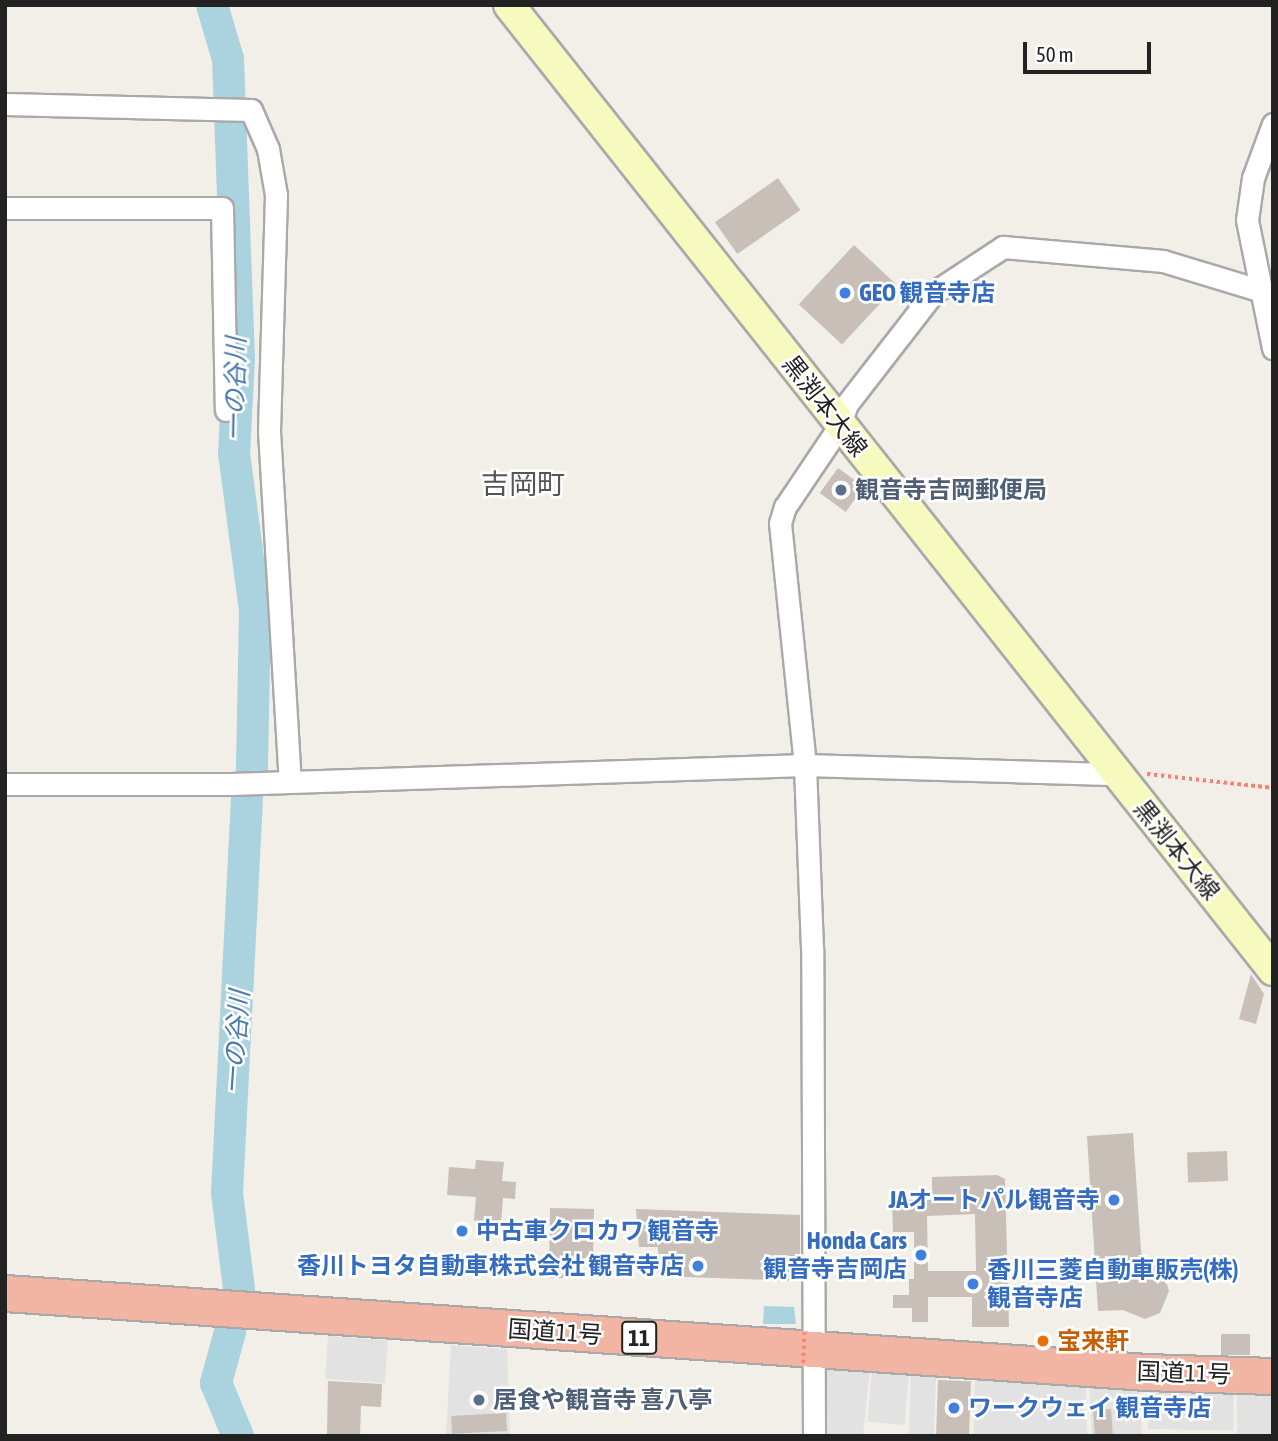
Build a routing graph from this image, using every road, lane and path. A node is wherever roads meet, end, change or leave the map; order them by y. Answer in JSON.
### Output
{"nodes":[{"id":1,"x":509,"y":5,"type":"edge"},
{"id":2,"x":5,"y":104,"type":"edge"},
{"id":3,"x":1273,"y":124,"type":"edge"},
{"id":4,"x":5,"y":208,"type":"edge"},
{"id":5,"x":1262,"y":291,"type":"junction"},
{"id":6,"x":1273,"y":348,"type":"edge"},
{"id":7,"x":226,"y":410,"type":"dead end"},
{"id":8,"x":840,"y":425,"type":"junction"},
{"id":9,"x":805,"y":765,"type":"junction"},
{"id":10,"x":1117,"y":774,"type":"junction"},
{"id":11,"x":290,"y":780,"type":"junction"},
{"id":12,"x":5,"y":784,"type":"edge"},
{"id":13,"x":1273,"y":788,"type":"edge"},
{"id":14,"x":1273,"y":970,"type":"edge"},
{"id":15,"x":5,"y":1293,"type":"edge"},
{"id":16,"x":806,"y":1349,"type":"junction"},
{"id":17,"x":1273,"y":1376,"type":"edge"},
{"id":18,"x":814,"y":1436,"type":"edge"}],
"edges":[{"from":1,"to":8,"type":"main road","name":"黒渕本大線"},
{"from":2,"to":11,"type":"street"},
{"from":3,"to":5,"type":"street"},
{"from":4,"to":7,"type":"street"},
{"from":5,"to":6,"type":"street"},
{"from":5,"to":8,"type":"street"},
{"from":8,"to":9,"type":"street"},
{"from":8,"to":10,"type":"main road","name":"黒渕本大線"},
{"from":9,"to":10,"type":"street"},
{"from":9,"to":11,"type":"street"},
{"from":9,"to":16,"type":"street"},
{"from":10,"to":13,"type":"path"},
{"from":10,"to":14,"type":"main road","name":"黒渕本大線"},
{"from":11,"to":12,"type":"street"},
{"from":15,"to":16,"type":"highway","name":"国道11号","number":"11"},
{"from":16,"to":17,"type":"highway","name":"国道11号","number":"11"},
{"from":16,"to":18,"type":"street"}]}
